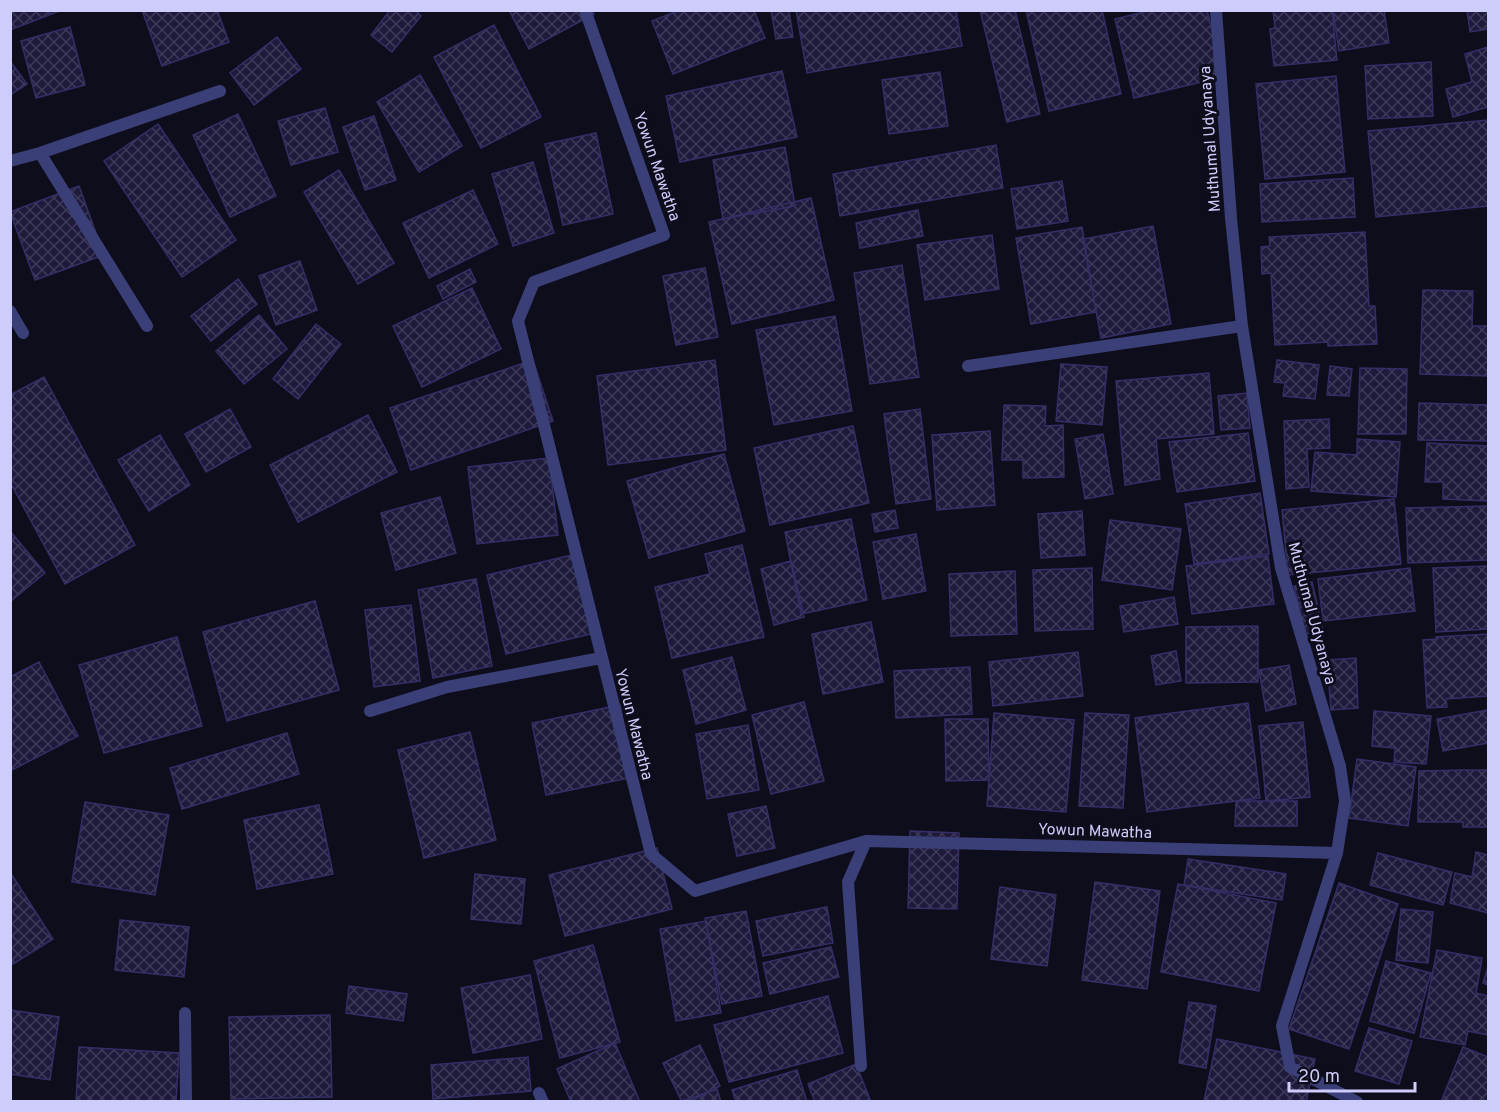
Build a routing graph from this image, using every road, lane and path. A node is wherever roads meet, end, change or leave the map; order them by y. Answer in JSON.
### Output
{"nodes":[{"id":1,"x":585,"y":10,"type":"edge"},
{"id":2,"x":1216,"y":10,"type":"edge"},
{"id":3,"x":220,"y":91,"type":"dead end"},
{"id":4,"x":40,"y":153,"type":"junction"},
{"id":5,"x":10,"y":161,"type":"edge"},
{"id":6,"x":10,"y":311,"type":"edge"},
{"id":7,"x":147,"y":326,"type":"dead end"},
{"id":8,"x":1242,"y":326,"type":"junction"},
{"id":9,"x":23,"y":333,"type":"dead end"},
{"id":10,"x":968,"y":366,"type":"dead end"},
{"id":11,"x":601,"y":658,"type":"junction"},
{"id":12,"x":370,"y":711,"type":"dead end"},
{"id":13,"x":866,"y":841,"type":"junction"},
{"id":14,"x":1337,"y":853,"type":"junction"},
{"id":15,"x":185,"y":1013,"type":"dead end"},
{"id":16,"x":861,"y":1066,"type":"dead end"},
{"id":17,"x":186,"y":1101,"type":"edge"},
{"id":18,"x":1357,"y":1101,"type":"edge"}],
"edges":[{"from":1,"to":11,"type":"street","name":"Yowun Mawatha"},
{"from":2,"to":8,"type":"street","name":"Muthumal Udyanaya"},
{"from":3,"to":4,"type":"street"},
{"from":4,"to":5,"type":"street"},
{"from":4,"to":7,"type":"street"},
{"from":6,"to":9,"type":"street"},
{"from":8,"to":10,"type":"street"},
{"from":8,"to":14,"type":"street","name":"Muthumal Udyanaya"},
{"from":11,"to":12,"type":"street"},
{"from":11,"to":13,"type":"street","name":"Yowun Mawatha"},
{"from":13,"to":14,"type":"street","name":"Yowun Mawatha"},
{"from":13,"to":16,"type":"street"},
{"from":14,"to":18,"type":"street","name":"Muthumal Udyanaya"},
{"from":15,"to":17,"type":"street"}]}
